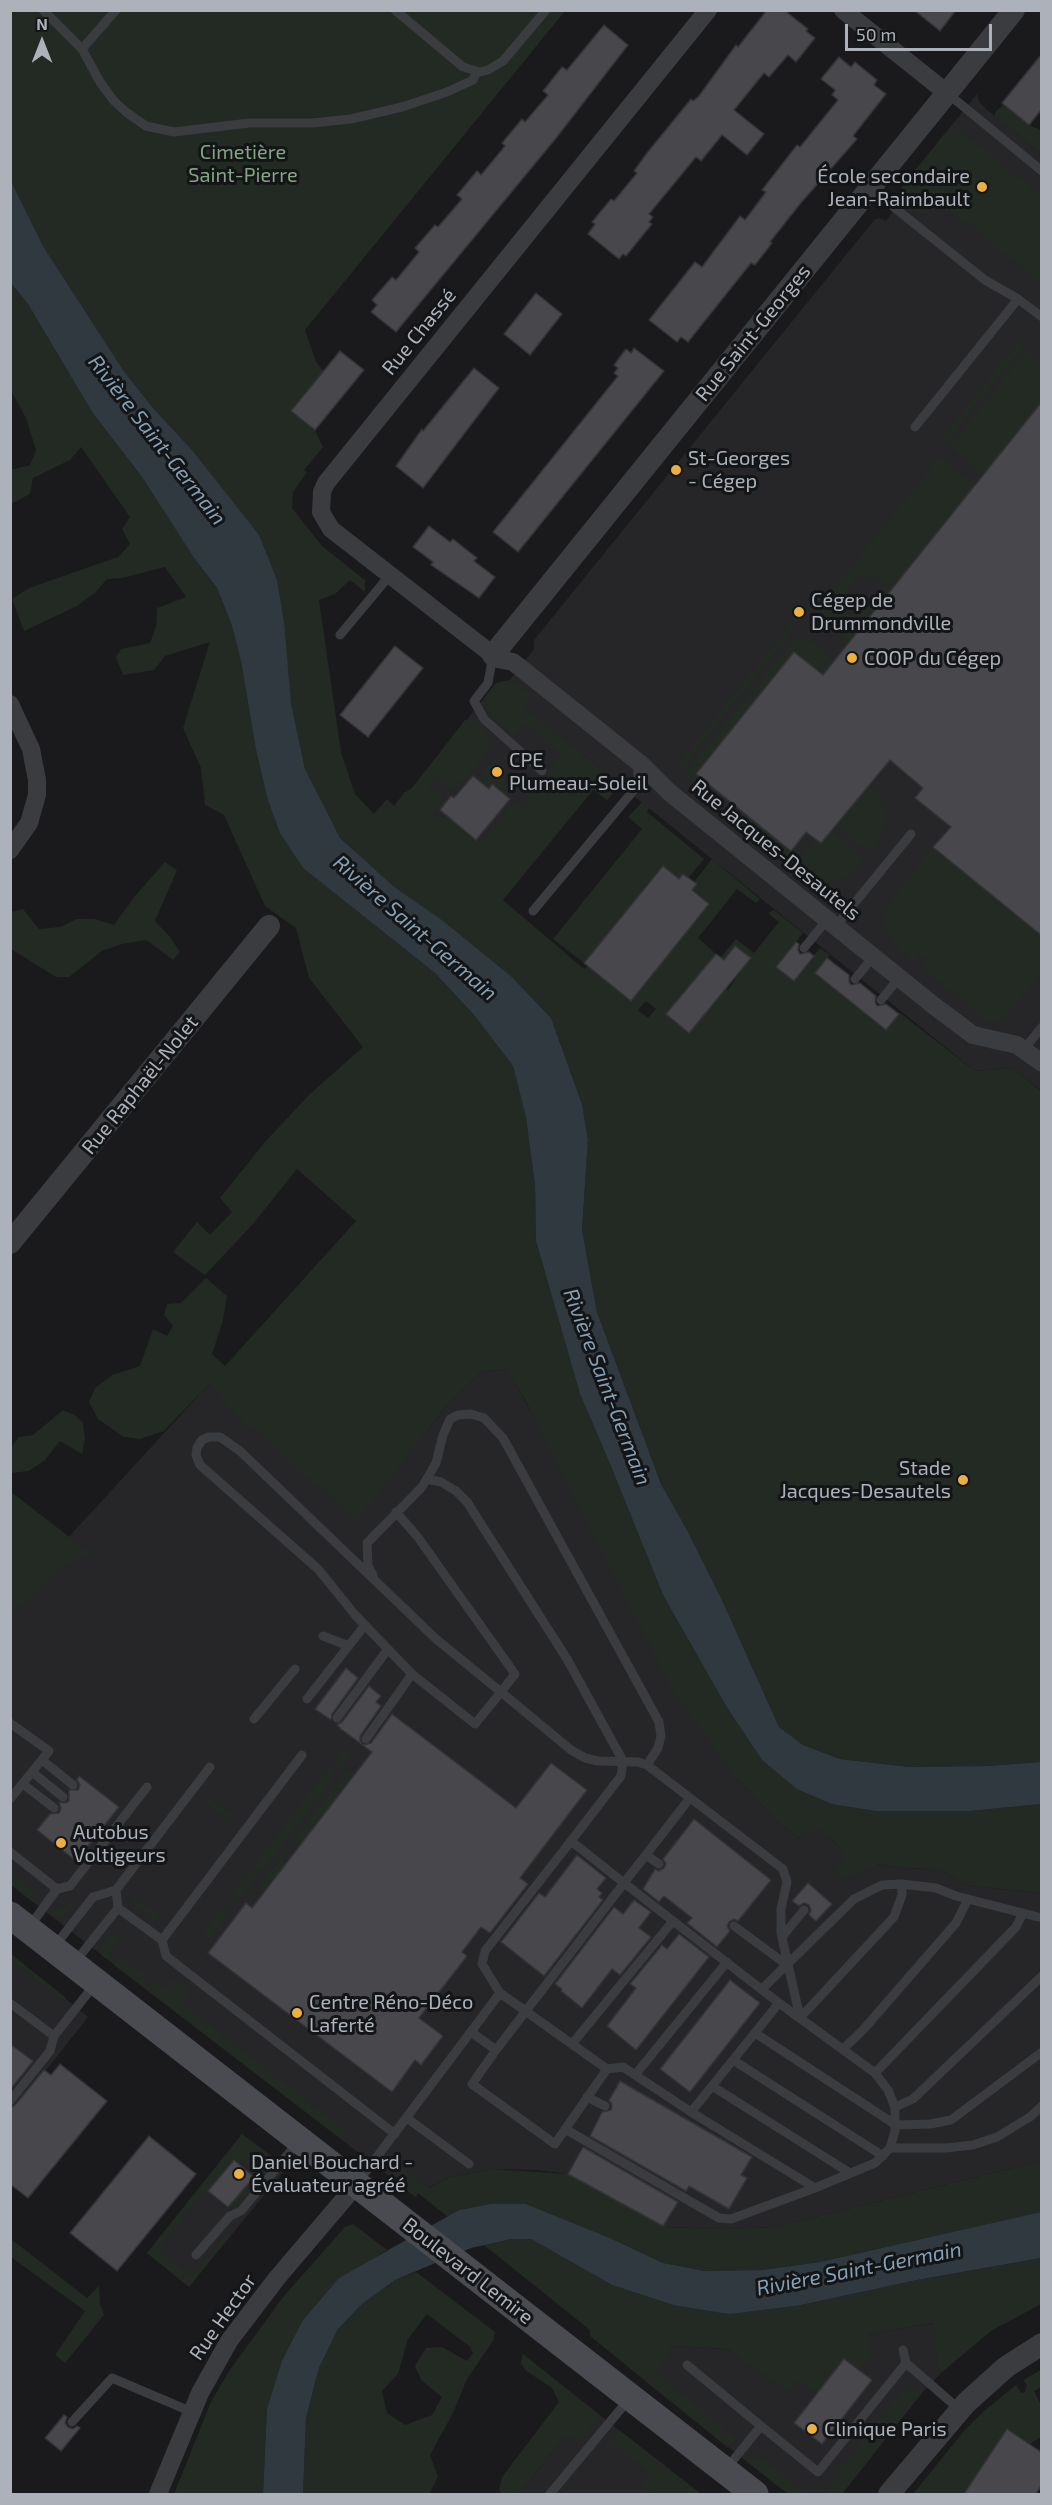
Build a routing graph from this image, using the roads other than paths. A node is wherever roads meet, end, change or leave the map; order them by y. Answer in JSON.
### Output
{"nodes":[{"id":1,"x":43,"y":10,"type":"edge"},
{"id":2,"x":116,"y":10,"type":"edge"},
{"id":3,"x":395,"y":10,"type":"edge"},
{"id":4,"x":546,"y":10,"type":"edge"},
{"id":5,"x":708,"y":10,"type":"edge"},
{"id":6,"x":843,"y":10,"type":"edge"},
{"id":7,"x":1014,"y":10,"type":"edge"},
{"id":8,"x":82,"y":49,"type":"junction"},
{"id":9,"x":477,"y":71,"type":"junction"},
{"id":10,"x":947,"y":93,"type":"junction"},
{"id":11,"x":1041,"y":171,"type":"edge"},
{"id":12,"x":870,"y":189,"type":"junction"},
{"id":13,"x":1018,"y":299,"type":"junction"},
{"id":14,"x":1041,"y":317,"type":"edge"},
{"id":15,"x":915,"y":427,"type":"dead end"},
{"id":16,"x":390,"y":575,"type":"junction"},
{"id":17,"x":340,"y":635,"type":"dead end"},
{"id":18,"x":493,"y":656,"type":"junction"},
{"id":19,"x":10,"y":704,"type":"edge"},
{"id":20,"x":642,"y":765,"type":"junction"},
{"id":21,"x":542,"y":771,"type":"dead end"},
{"id":22,"x":911,"y":834,"type":"dead end"},
{"id":23,"x":10,"y":850,"type":"edge"},
{"id":24,"x":533,"y":911,"type":"dead end"},
{"id":25,"x":831,"y":924,"type":"junction"},
{"id":26,"x":268,"y":926,"type":"dead end"},
{"id":27,"x":804,"y":948,"type":"dead end"},
{"id":28,"x":873,"y":957,"type":"junction"},
{"id":29,"x":899,"y":978,"type":"junction"},
{"id":30,"x":855,"y":979,"type":"dead end"},
{"id":31,"x":881,"y":1000,"type":"dead end"},
{"id":32,"x":1041,"y":1027,"type":"edge"},
{"id":33,"x":1024,"y":1049,"type":"junction"},
{"id":34,"x":1041,"y":1063,"type":"edge"},
{"id":35,"x":10,"y":1243,"type":"edge"},
{"id":36,"x":428,"y":1479,"type":"junction"},
{"id":37,"x":396,"y":1512,"type":"junction"},
{"id":38,"x":377,"y":1582,"type":"junction"},
{"id":39,"x":365,"y":1625,"type":"junction"},
{"id":40,"x":323,"y":1636,"type":"dead end"},
{"id":41,"x":349,"y":1646,"type":"junction"},
{"id":42,"x":388,"y":1649,"type":"junction"},
{"id":43,"x":296,"y":1669,"type":"dead end"},
{"id":44,"x":412,"y":1674,"type":"junction"},
{"id":45,"x":501,"y":1692,"type":"junction"},
{"id":46,"x":307,"y":1699,"type":"dead end"},
{"id":47,"x":337,"y":1718,"type":"dead end"},
{"id":48,"x":254,"y":1719,"type":"dead end"},
{"id":49,"x":10,"y":1723,"type":"edge"},
{"id":50,"x":366,"y":1739,"type":"dead end"},
{"id":51,"x":302,"y":1755,"type":"dead end"},
{"id":52,"x":42,"y":1760,"type":"junction"},
{"id":53,"x":623,"y":1761,"type":"junction"},
{"id":54,"x":647,"y":1765,"type":"junction"},
{"id":55,"x":210,"y":1767,"type":"dead end"},
{"id":56,"x":32,"y":1772,"type":"junction"},
{"id":57,"x":22,"y":1784,"type":"junction"},
{"id":58,"x":73,"y":1785,"type":"dead end"},
{"id":59,"x":147,"y":1787,"type":"dead end"},
{"id":60,"x":63,"y":1797,"type":"dead end"},
{"id":61,"x":690,"y":1798,"type":"junction"},
{"id":62,"x":10,"y":1799,"type":"edge"},
{"id":63,"x":54,"y":1808,"type":"dead end"},
{"id":64,"x":571,"y":1841,"type":"junction"},
{"id":65,"x":10,"y":1852,"type":"edge"},
{"id":66,"x":646,"y":1855,"type":"junction"},
{"id":67,"x":659,"y":1864,"type":"dead end"},
{"id":68,"x":624,"y":1883,"type":"junction"},
{"id":69,"x":902,"y":1884,"type":"junction"},
{"id":70,"x":57,"y":1889,"type":"junction"},
{"id":71,"x":116,"y":1890,"type":"junction"},
{"id":72,"x":968,"y":1899,"type":"junction"},
{"id":73,"x":118,"y":1908,"type":"junction"},
{"id":74,"x":804,"y":1910,"type":"dead end"},
{"id":75,"x":1023,"y":1913,"type":"junction"},
{"id":76,"x":1041,"y":1918,"type":"edge"},
{"id":77,"x":674,"y":1921,"type":"junction"},
{"id":78,"x":19,"y":1922,"type":"edge"},
{"id":79,"x":734,"y":1926,"type":"dead end"},
{"id":80,"x":782,"y":1937,"type":"junction"},
{"id":81,"x":162,"y":1940,"type":"junction"},
{"id":82,"x":64,"y":1956,"type":"junction"},
{"id":83,"x":727,"y":1962,"type":"junction"},
{"id":84,"x":787,"y":1965,"type":"junction"},
{"id":85,"x":1041,"y":1976,"type":"edge"},
{"id":86,"x":97,"y":1982,"type":"junction"},
{"id":87,"x":762,"y":1989,"type":"junction"},
{"id":88,"x":500,"y":1993,"type":"junction"},
{"id":89,"x":779,"y":2002,"type":"junction"},
{"id":90,"x":10,"y":2003,"type":"edge"},
{"id":91,"x":526,"y":2011,"type":"junction"},
{"id":92,"x":800,"y":2018,"type":"junction"},
{"id":93,"x":471,"y":2032,"type":"junction"},
{"id":94,"x":754,"y":2033,"type":"junction"},
{"id":95,"x":54,"y":2036,"type":"junction"},
{"id":96,"x":572,"y":2044,"type":"junction"},
{"id":97,"x":843,"y":2049,"type":"junction"},
{"id":98,"x":496,"y":2050,"type":"junction"},
{"id":99,"x":1041,"y":2052,"type":"edge"},
{"id":100,"x":733,"y":2060,"type":"junction"},
{"id":101,"x":607,"y":2069,"type":"junction"},
{"id":102,"x":875,"y":2073,"type":"junction"},
{"id":103,"x":635,"y":2075,"type":"junction"},
{"id":104,"x":712,"y":2086,"type":"junction"},
{"id":105,"x":587,"y":2097,"type":"junction"},
{"id":106,"x":10,"y":2101,"type":"edge"},
{"id":107,"x":605,"y":2106,"type":"dead end"},
{"id":108,"x":1041,"y":2106,"type":"edge"},
{"id":109,"x":895,"y":2107,"type":"junction"},
{"id":110,"x":691,"y":2112,"type":"junction"},
{"id":111,"x":407,"y":2118,"type":"junction"},
{"id":112,"x":896,"y":2125,"type":"junction"},
{"id":113,"x":566,"y":2129,"type":"junction"},
{"id":114,"x":395,"y":2134,"type":"junction"},
{"id":115,"x":300,"y":2140,"type":"junction"},
{"id":116,"x":887,"y":2152,"type":"junction"},
{"id":117,"x":469,"y":2164,"type":"dead end"},
{"id":118,"x":850,"y":2173,"type":"junction"},
{"id":119,"x":357,"y":2184,"type":"junction"},
{"id":120,"x":815,"y":2188,"type":"junction"},
{"id":121,"x":196,"y":2255,"type":"dead end"},
{"id":122,"x":1041,"y":2344,"type":"edge"},
{"id":123,"x":903,"y":2350,"type":"dead end"},
{"id":124,"x":906,"y":2363,"type":"junction"},
{"id":125,"x":687,"y":2365,"type":"dead end"},
{"id":126,"x":631,"y":2397,"type":"junction"},
{"id":127,"x":960,"y":2410,"type":"junction"},
{"id":128,"x":192,"y":2412,"type":"junction"},
{"id":129,"x":72,"y":2422,"type":"dead end"},
{"id":130,"x":761,"y":2426,"type":"junction"},
{"id":131,"x":725,"y":2470,"type":"junction"},
{"id":132,"x":158,"y":2494,"type":"edge"},
{"id":133,"x":550,"y":2494,"type":"edge"},
{"id":134,"x":755,"y":2494,"type":"edge"},
{"id":135,"x":889,"y":2494,"type":"edge"}],
"edges":[{"from":1,"to":8,"type":"lane"},
{"from":2,"to":8,"type":"lane"},
{"from":3,"to":9,"type":"lane"},
{"from":4,"to":9,"type":"lane"},
{"from":5,"to":16,"type":"street","name":"Rue Chassé"},
{"from":6,"to":10,"type":"street"},
{"from":7,"to":10,"type":"street","name":"Rue Saint-Georges"},
{"from":8,"to":9,"type":"lane"},
{"from":10,"to":11,"type":"lane"},
{"from":10,"to":12,"type":"street","name":"Rue Saint-Georges"},
{"from":12,"to":13,"type":"lane"},
{"from":12,"to":18,"type":"street","name":"Rue Saint-Georges"},
{"from":13,"to":14,"type":"lane"},
{"from":13,"to":15,"type":"lane"},
{"from":16,"to":17,"type":"lane"},
{"from":16,"to":18,"type":"street","name":"Rue Chassé"},
{"from":18,"to":20,"type":"street","name":"Rue Jacques-Desautels"},
{"from":18,"to":21,"type":"lane"},
{"from":19,"to":23,"type":"street"},
{"from":20,"to":24,"type":"lane"},
{"from":20,"to":25,"type":"street","name":"Rue Jacques-Desautels"},
{"from":22,"to":25,"type":"lane"},
{"from":25,"to":27,"type":"lane"},
{"from":25,"to":28,"type":"street","name":"Rue Jacques-Desautels"},
{"from":26,"to":35,"type":"street","name":"Rue Raphaël-Nolet"},
{"from":28,"to":29,"type":"street","name":"Rue Jacques-Desautels"},
{"from":28,"to":30,"type":"lane"},
{"from":29,"to":31,"type":"lane"},
{"from":29,"to":33,"type":"street","name":"Rue Jacques-Desautels"},
{"from":32,"to":33,"type":"lane"},
{"from":33,"to":34,"type":"street","name":"Rue Jacques-Desautels"},
{"from":36,"to":37,"type":"lane"},
{"from":36,"to":53,"type":"lane"},
{"from":36,"to":54,"type":"lane"},
{"from":37,"to":38,"type":"lane"},
{"from":37,"to":45,"type":"lane"},
{"from":38,"to":39,"type":"lane"},
{"from":38,"to":45,"type":"lane"},
{"from":39,"to":41,"type":"lane"},
{"from":39,"to":42,"type":"lane"},
{"from":40,"to":41,"type":"lane"},
{"from":41,"to":46,"type":"lane"},
{"from":42,"to":44,"type":"lane"},
{"from":42,"to":47,"type":"lane"},
{"from":43,"to":48,"type":"lane"},
{"from":44,"to":45,"type":"lane"},
{"from":44,"to":50,"type":"lane"},
{"from":45,"to":53,"type":"lane"},
{"from":49,"to":52,"type":"lane"},
{"from":51,"to":81,"type":"lane"},
{"from":52,"to":56,"type":"lane"},
{"from":52,"to":58,"type":"lane"},
{"from":53,"to":54,"type":"lane"},
{"from":53,"to":64,"type":"lane"},
{"from":54,"to":61,"type":"lane"},
{"from":55,"to":71,"type":"lane"},
{"from":56,"to":57,"type":"lane"},
{"from":56,"to":60,"type":"lane"},
{"from":57,"to":62,"type":"lane"},
{"from":57,"to":63,"type":"lane"},
{"from":59,"to":70,"type":"lane"},
{"from":61,"to":66,"type":"lane"},
{"from":61,"to":80,"type":"lane"},
{"from":64,"to":68,"type":"lane"},
{"from":64,"to":88,"type":"lane"},
{"from":65,"to":70,"type":"lane"},
{"from":66,"to":67,"type":"lane"},
{"from":66,"to":68,"type":"lane"},
{"from":68,"to":77,"type":"lane"},
{"from":68,"to":91,"type":"lane"},
{"from":69,"to":72,"type":"lane"},
{"from":69,"to":84,"type":"lane"},
{"from":69,"to":92,"type":"lane"},
{"from":70,"to":78,"type":"lane"},
{"from":71,"to":73,"type":"lane"},
{"from":71,"to":82,"type":"lane"},
{"from":72,"to":75,"type":"lane"},
{"from":72,"to":97,"type":"lane"},
{"from":73,"to":81,"type":"lane"},
{"from":73,"to":82,"type":"lane"},
{"from":74,"to":80,"type":"lane"},
{"from":75,"to":76,"type":"lane"},
{"from":75,"to":102,"type":"lane"},
{"from":77,"to":83,"type":"lane"},
{"from":77,"to":96,"type":"lane"},
{"from":78,"to":82,"type":"main road","name":"Boulevard Lemire"},
{"from":79,"to":84,"type":"lane"},
{"from":80,"to":84,"type":"lane"},
{"from":81,"to":114,"type":"lane"},
{"from":82,"to":86,"type":"main road","name":"Boulevard Lemire"},
{"from":83,"to":87,"type":"lane"},
{"from":83,"to":103,"type":"lane"},
{"from":84,"to":87,"type":"lane"},
{"from":84,"to":92,"type":"lane"},
{"from":85,"to":109,"type":"lane"},
{"from":86,"to":95,"type":"lane"},
{"from":86,"to":115,"type":"main road","name":"Boulevard Lemire"},
{"from":87,"to":89,"type":"lane"},
{"from":88,"to":91,"type":"lane"},
{"from":88,"to":93,"type":"lane"},
{"from":89,"to":92,"type":"lane"},
{"from":89,"to":94,"type":"lane"},
{"from":90,"to":95,"type":"lane"},
{"from":91,"to":96,"type":"lane"},
{"from":91,"to":98,"type":"lane"},
{"from":92,"to":97,"type":"lane"},
{"from":93,"to":98,"type":"lane"},
{"from":93,"to":111,"type":"lane"},
{"from":94,"to":100,"type":"lane"},
{"from":94,"to":112,"type":"lane"},
{"from":95,"to":106,"type":"lane"},
{"from":96,"to":101,"type":"lane"},
{"from":97,"to":102,"type":"lane"},
{"from":98,"to":113,"type":"lane"},
{"from":99,"to":112,"type":"lane"},
{"from":100,"to":104,"type":"lane"},
{"from":100,"to":116,"type":"lane"},
{"from":101,"to":103,"type":"lane"},
{"from":101,"to":105,"type":"lane"},
{"from":102,"to":109,"type":"lane"},
{"from":103,"to":110,"type":"lane"},
{"from":104,"to":110,"type":"lane"},
{"from":104,"to":118,"type":"lane"},
{"from":105,"to":107,"type":"lane"},
{"from":105,"to":113,"type":"lane"},
{"from":108,"to":116,"type":"lane"},
{"from":109,"to":112,"type":"lane"},
{"from":110,"to":120,"type":"lane"},
{"from":111,"to":114,"type":"lane"},
{"from":111,"to":117,"type":"lane"},
{"from":112,"to":116,"type":"lane"},
{"from":113,"to":120,"type":"lane"},
{"from":114,"to":119,"type":"lane"},
{"from":115,"to":119,"type":"main road","name":"Boulevard Lemire"},
{"from":115,"to":121,"type":"lane"},
{"from":116,"to":118,"type":"lane"},
{"from":118,"to":120,"type":"lane"},
{"from":119,"to":126,"type":"main road","name":"Boulevard Lemire"},
{"from":119,"to":128,"type":"street","name":"Rue Hector"},
{"from":122,"to":127,"type":"street"},
{"from":123,"to":124,"type":"lane"},
{"from":124,"to":127,"type":"lane"},
{"from":124,"to":130,"type":"lane"},
{"from":125,"to":130,"type":"lane"},
{"from":126,"to":131,"type":"main road","name":"Boulevard Lemire"},
{"from":126,"to":133,"type":"lane"},
{"from":127,"to":135,"type":"street"},
{"from":128,"to":129,"type":"lane"},
{"from":128,"to":132,"type":"street","name":"Rue Hector"},
{"from":130,"to":131,"type":"lane"},
{"from":131,"to":134,"type":"main road","name":"Boulevard Lemire"}]}
